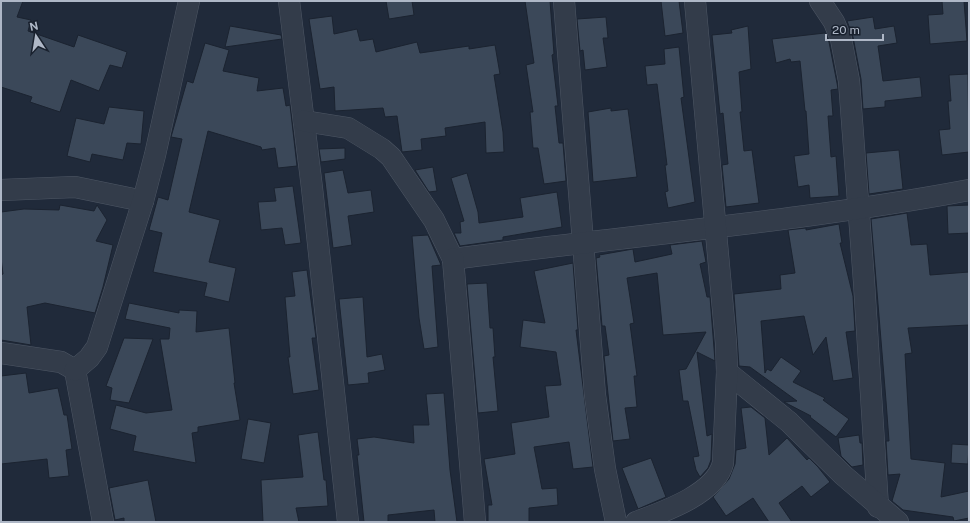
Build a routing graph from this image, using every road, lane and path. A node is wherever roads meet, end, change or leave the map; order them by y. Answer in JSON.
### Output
{"nodes":[{"id":1,"x":189,"y":1,"type":"edge"},
{"id":2,"x":289,"y":1,"type":"edge"},
{"id":3,"x":564,"y":1,"type":"edge"},
{"id":4,"x":695,"y":1,"type":"edge"},
{"id":5,"x":820,"y":1,"type":"edge"},
{"id":6,"x":304,"y":121,"type":"junction"},
{"id":7,"x":1,"y":190,"type":"edge"},
{"id":8,"x":969,"y":190,"type":"edge"},
{"id":9,"x":143,"y":201,"type":"junction"},
{"id":10,"x":858,"y":210,"type":"junction"},
{"id":11,"x":716,"y":227,"type":"junction"},
{"id":12,"x":582,"y":242,"type":"junction"},
{"id":13,"x":454,"y":259,"type":"junction"},
{"id":14,"x":1,"y":353,"type":"edge"},
{"id":15,"x":75,"y":370,"type":"junction"},
{"id":16,"x":728,"y":372,"type":"junction"},
{"id":17,"x":878,"y":506,"type":"junction"},
{"id":18,"x":103,"y":522,"type":"edge"},
{"id":19,"x":348,"y":522,"type":"edge"},
{"id":20,"x":475,"y":522,"type":"edge"},
{"id":21,"x":616,"y":522,"type":"edge"},
{"id":22,"x":636,"y":522,"type":"edge"},
{"id":23,"x":898,"y":522,"type":"edge"}],
"edges":[{"from":1,"to":9,"type":"street"},
{"from":2,"to":6,"type":"street"},
{"from":3,"to":12,"type":"street"},
{"from":4,"to":11,"type":"street"},
{"from":5,"to":10,"type":"street"},
{"from":6,"to":13,"type":"street"},
{"from":6,"to":19,"type":"street"},
{"from":7,"to":9,"type":"street"},
{"from":8,"to":10,"type":"street"},
{"from":9,"to":15,"type":"street"},
{"from":10,"to":11,"type":"street"},
{"from":10,"to":17,"type":"street"},
{"from":11,"to":12,"type":"street"},
{"from":11,"to":16,"type":"street"},
{"from":12,"to":13,"type":"street"},
{"from":12,"to":21,"type":"street"},
{"from":13,"to":20,"type":"street"},
{"from":14,"to":15,"type":"street"},
{"from":15,"to":18,"type":"street"},
{"from":16,"to":17,"type":"street"},
{"from":16,"to":22,"type":"street"},
{"from":17,"to":23,"type":"street"}]}
